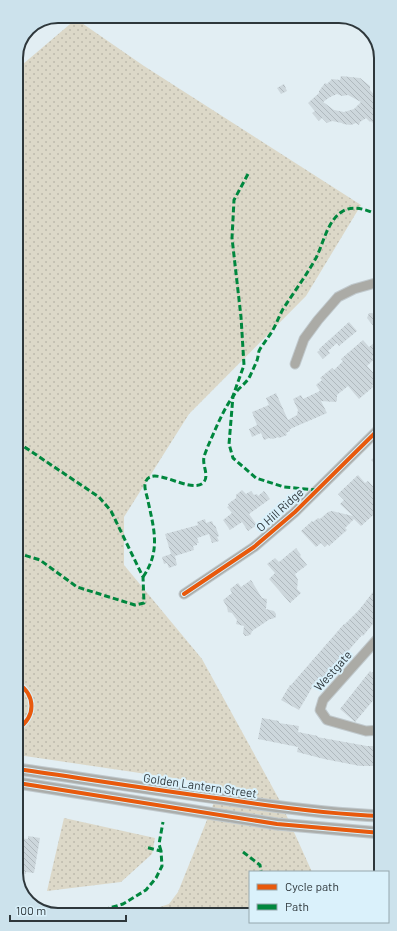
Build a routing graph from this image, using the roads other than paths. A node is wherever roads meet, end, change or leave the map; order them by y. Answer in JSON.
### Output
{"nodes":[{"id":1,"x":374,"y":284,"type":"edge"},
{"id":2,"x":295,"y":364,"type":"dead end"},
{"id":3,"x":374,"y":434,"type":"edge"},
{"id":4,"x":184,"y":594,"type":"dead end"},
{"id":5,"x":374,"y":643,"type":"edge"},
{"id":6,"x":374,"y":730,"type":"edge"},
{"id":7,"x":23,"y":769,"type":"edge"},
{"id":8,"x":23,"y":784,"type":"edge"},
{"id":9,"x":374,"y":816,"type":"edge"},
{"id":10,"x":374,"y":832,"type":"edge"}],
"edges":[{"from":1,"to":2,"type":"street"},
{"from":3,"to":4,"type":"street","name":"O Hill Ridge"},
{"from":5,"to":6,"type":"street","name":"Westgate"},
{"from":7,"to":9,"type":"main road","name":"Golden Lantern Street"},
{"from":8,"to":10,"type":"main road","name":"Golden Lantern Street"}]}
